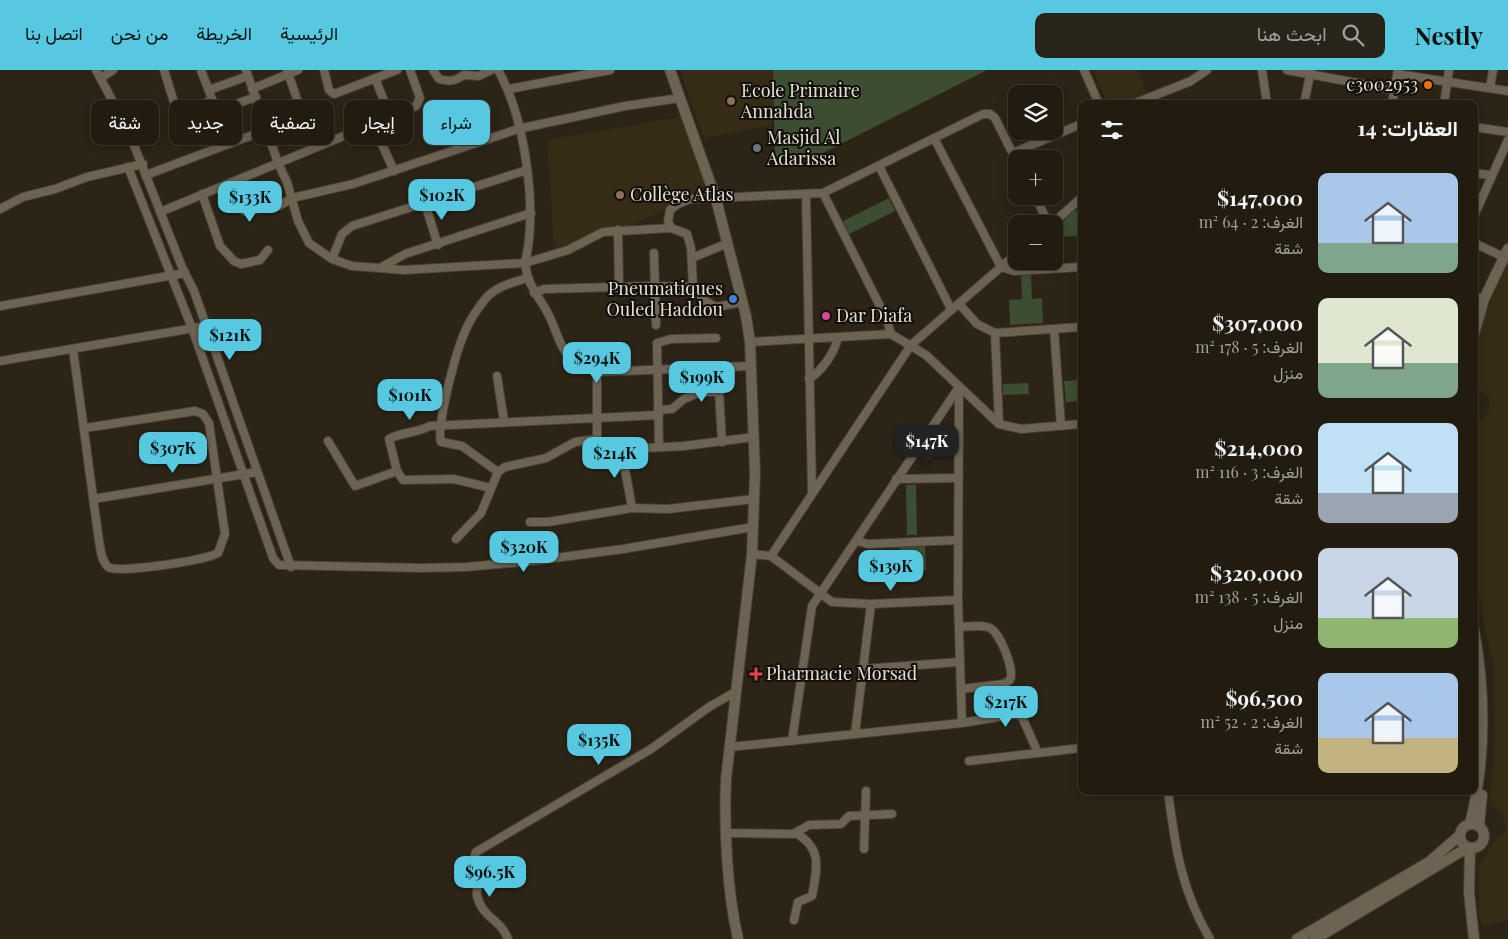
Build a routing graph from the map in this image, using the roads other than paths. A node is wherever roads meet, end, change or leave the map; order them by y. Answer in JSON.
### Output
{"nodes":[{"id":1,"x":96,"y":70,"type":"edge"},
{"id":2,"x":113,"y":70,"type":"edge"},
{"id":3,"x":164,"y":70,"type":"edge"},
{"id":4,"x":201,"y":70,"type":"edge"},
{"id":5,"x":298,"y":70,"type":"edge"},
{"id":6,"x":324,"y":70,"type":"edge"},
{"id":7,"x":397,"y":70,"type":"edge"},
{"id":8,"x":410,"y":70,"type":"edge"},
{"id":9,"x":433,"y":70,"type":"edge"},
{"id":10,"x":491,"y":70,"type":"edge"},
{"id":11,"x":498,"y":70,"type":"edge"},
{"id":12,"x":610,"y":70,"type":"edge"},
{"id":13,"x":670,"y":70,"type":"edge"},
{"id":14,"x":1084,"y":70,"type":"edge"},
{"id":15,"x":1207,"y":70,"type":"edge"},
{"id":16,"x":1262,"y":70,"type":"edge"},
{"id":17,"x":1287,"y":70,"type":"edge"},
{"id":18,"x":1449,"y":70,"type":"edge"},
{"id":19,"x":1493,"y":70,"type":"edge"},
{"id":20,"x":287,"y":72,"type":"edge"},
{"id":21,"x":1311,"y":72,"type":"edge"},
{"id":22,"x":1398,"y":72,"type":"edge"},
{"id":23,"x":247,"y":73,"type":"edge"},
{"id":24,"x":101,"y":78,"type":"junction"},
{"id":25,"x":375,"y":78,"type":"junction"},
{"id":26,"x":1447,"y":82,"type":"junction"},
{"id":27,"x":252,"y":88,"type":"junction"},
{"id":28,"x":1490,"y":88,"type":"junction"},
{"id":29,"x":509,"y":89,"type":"junction"},
{"id":30,"x":208,"y":90,"type":"junction"},
{"id":31,"x":1395,"y":90,"type":"junction"},
{"id":32,"x":1508,"y":91,"type":"edge"},
{"id":33,"x":256,"y":97,"type":"junction"},
{"id":34,"x":680,"y":98,"type":"junction"},
{"id":35,"x":173,"y":100,"type":"edge"},
{"id":36,"x":212,"y":100,"type":"edge"},
{"id":37,"x":257,"y":100,"type":"edge"},
{"id":38,"x":297,"y":100,"type":"edge"},
{"id":39,"x":384,"y":100,"type":"edge"},
{"id":40,"x":1096,"y":100,"type":"edge"},
{"id":41,"x":1143,"y":100,"type":"edge"},
{"id":42,"x":1266,"y":100,"type":"edge"},
{"id":43,"x":1305,"y":100,"type":"edge"},
{"id":44,"x":1393,"y":100,"type":"edge"},
{"id":45,"x":1445,"y":100,"type":"edge"},
{"id":46,"x":242,"y":102,"type":"edge"},
{"id":47,"x":413,"y":105,"type":"edge"},
{"id":48,"x":1078,"y":125,"type":"edge"},
{"id":49,"x":1478,"y":128,"type":"edge"},
{"id":50,"x":518,"y":129,"type":"junction"},
{"id":51,"x":1508,"y":132,"type":"edge"},
{"id":52,"x":344,"y":136,"type":"edge"},
{"id":53,"x":934,"y":138,"type":"junction"},
{"id":54,"x":1508,"y":140,"type":"edge"},
{"id":55,"x":225,"y":145,"type":"edge"},
{"id":56,"x":273,"y":145,"type":"edge"},
{"id":57,"x":382,"y":145,"type":"edge"},
{"id":58,"x":1011,"y":150,"type":"edge"},
{"id":59,"x":1028,"y":150,"type":"edge"},
{"id":60,"x":278,"y":163,"type":"junction"},
{"id":61,"x":143,"y":164,"type":"junction"},
{"id":62,"x":879,"y":166,"type":"junction"},
{"id":63,"x":128,"y":167,"type":"junction"},
{"id":64,"x":527,"y":170,"type":"junction"},
{"id":65,"x":394,"y":171,"type":"junction"},
{"id":66,"x":1478,"y":174,"type":"edge"},
{"id":67,"x":146,"y":175,"type":"junction"},
{"id":68,"x":1490,"y":175,"type":"junction"},
{"id":69,"x":230,"y":183,"type":"junction"},
{"id":70,"x":823,"y":192,"type":"junction"},
{"id":71,"x":202,"y":194,"type":"junction"},
{"id":72,"x":806,"y":194,"type":"junction"},
{"id":73,"x":292,"y":198,"type":"junction"},
{"id":74,"x":716,"y":199,"type":"junction"},
{"id":75,"x":1078,"y":200,"type":"edge"},
{"id":76,"x":425,"y":204,"type":"junction"},
{"id":77,"x":1072,"y":205,"type":"junction"},
{"id":78,"x":1078,"y":205,"type":"edge"},
{"id":79,"x":1478,"y":206,"type":"edge"},
{"id":80,"x":0,"y":209,"type":"edge"},
{"id":81,"x":160,"y":212,"type":"junction"},
{"id":82,"x":531,"y":214,"type":"junction"},
{"id":83,"x":1060,"y":215,"type":"edge"},
{"id":84,"x":671,"y":228,"type":"junction"},
{"id":85,"x":618,"y":230,"type":"junction"},
{"id":86,"x":728,"y":243,"type":"junction"},
{"id":87,"x":438,"y":244,"type":"junction"},
{"id":88,"x":1478,"y":244,"type":"edge"},
{"id":89,"x":268,"y":250,"type":"dead end"},
{"id":90,"x":654,"y":253,"type":"dead end"},
{"id":91,"x":1506,"y":253,"type":"edge"},
{"id":92,"x":692,"y":258,"type":"junction"},
{"id":93,"x":332,"y":259,"type":"junction"},
{"id":94,"x":1008,"y":261,"type":"edge"},
{"id":95,"x":525,"y":262,"type":"junction"},
{"id":96,"x":1001,"y":267,"type":"junction"},
{"id":97,"x":1078,"y":267,"type":"edge"},
{"id":98,"x":380,"y":268,"type":"junction"},
{"id":99,"x":185,"y":273,"type":"junction"},
{"id":100,"x":171,"y":276,"type":"junction"},
{"id":101,"x":527,"y":278,"type":"junction"},
{"id":102,"x":655,"y":286,"type":"junction"},
{"id":103,"x":619,"y":288,"type":"junction"},
{"id":104,"x":693,"y":288,"type":"junction"},
{"id":105,"x":534,"y":293,"type":"junction"},
{"id":106,"x":1479,"y":298,"type":"edge"},
{"id":107,"x":742,"y":302,"type":"junction"},
{"id":108,"x":959,"y":304,"type":"junction"},
{"id":109,"x":0,"y":306,"type":"edge"},
{"id":110,"x":951,"y":309,"type":"junction"},
{"id":111,"x":206,"y":326,"type":"junction"},
{"id":112,"x":656,"y":326,"type":"dead end"},
{"id":113,"x":1078,"y":327,"type":"edge"},
{"id":114,"x":192,"y":328,"type":"junction"},
{"id":115,"x":1054,"y":329,"type":"junction"},
{"id":116,"x":995,"y":333,"type":"junction"},
{"id":117,"x":891,"y":334,"type":"junction"},
{"id":118,"x":838,"y":337,"type":"junction"},
{"id":119,"x":716,"y":338,"type":"dead end"},
{"id":120,"x":808,"y":338,"type":"junction"},
{"id":121,"x":750,"y":342,"type":"junction"},
{"id":122,"x":911,"y":345,"type":"junction"},
{"id":123,"x":72,"y":349,"type":"junction"},
{"id":124,"x":0,"y":361,"type":"edge"},
{"id":125,"x":751,"y":366,"type":"junction"},
{"id":126,"x":657,"y":370,"type":"junction"},
{"id":127,"x":597,"y":372,"type":"junction"},
{"id":128,"x":496,"y":376,"type":"dead end"},
{"id":129,"x":809,"y":379,"type":"junction"},
{"id":130,"x":959,"y":387,"type":"junction"},
{"id":131,"x":659,"y":412,"type":"junction"},
{"id":132,"x":597,"y":419,"type":"junction"},
{"id":133,"x":504,"y":421,"type":"junction"},
{"id":134,"x":999,"y":424,"type":"junction"},
{"id":135,"x":1078,"y":424,"type":"edge"},
{"id":136,"x":439,"y":426,"type":"junction"},
{"id":137,"x":1061,"y":426,"type":"junction"},
{"id":138,"x":85,"y":428,"type":"junction"},
{"id":139,"x":754,"y":437,"type":"junction"},
{"id":140,"x":597,"y":439,"type":"junction"},
{"id":141,"x":328,"y":441,"type":"dead end"},
{"id":142,"x":722,"y":442,"type":"junction"},
{"id":143,"x":660,"y":447,"type":"junction"},
{"id":144,"x":627,"y":448,"type":"junction"},
{"id":145,"x":397,"y":471,"type":"junction"},
{"id":146,"x":257,"y":472,"type":"junction"},
{"id":147,"x":498,"y":472,"type":"junction"},
{"id":148,"x":244,"y":474,"type":"junction"},
{"id":149,"x":219,"y":478,"type":"junction"},
{"id":150,"x":958,"y":478,"type":"junction"},
{"id":151,"x":896,"y":479,"type":"junction"},
{"id":152,"x":490,"y":488,"type":"junction"},
{"id":153,"x":812,"y":491,"type":"junction"},
{"id":154,"x":93,"y":499,"type":"junction"},
{"id":155,"x":754,"y":500,"type":"junction"},
{"id":156,"x":632,"y":508,"type":"junction"},
{"id":157,"x":530,"y":522,"type":"dead end"},
{"id":158,"x":753,"y":527,"type":"junction"},
{"id":159,"x":456,"y":539,"type":"dead end"},
{"id":160,"x":958,"y":540,"type":"junction"},
{"id":161,"x":857,"y":541,"type":"junction"},
{"id":162,"x":752,"y":554,"type":"junction"},
{"id":163,"x":771,"y":556,"type":"junction"},
{"id":164,"x":291,"y":566,"type":"junction"},
{"id":165,"x":820,"y":594,"type":"junction"},
{"id":166,"x":958,"y":600,"type":"junction"},
{"id":167,"x":872,"y":604,"type":"junction"},
{"id":168,"x":959,"y":627,"type":"junction"},
{"id":169,"x":1478,"y":658,"type":"edge"},
{"id":170,"x":959,"y":662,"type":"junction"},
{"id":171,"x":864,"y":669,"type":"junction"},
{"id":172,"x":961,"y":689,"type":"junction"},
{"id":173,"x":737,"y":691,"type":"junction"},
{"id":174,"x":962,"y":723,"type":"junction"},
{"id":175,"x":856,"y":734,"type":"junction"},
{"id":176,"x":792,"y":741,"type":"junction"},
{"id":177,"x":730,"y":747,"type":"junction"},
{"id":178,"x":1078,"y":748,"type":"edge"},
{"id":179,"x":1038,"y":753,"type":"junction"},
{"id":180,"x":969,"y":761,"type":"dead end"},
{"id":181,"x":866,"y":791,"type":"dead end"},
{"id":182,"x":1169,"y":795,"type":"edge"},
{"id":183,"x":892,"y":814,"type":"dead end"},
{"id":184,"x":865,"y":815,"type":"junction"},
{"id":185,"x":1474,"y":825,"type":"junction"},
{"id":186,"x":726,"y":833,"type":"junction"},
{"id":187,"x":796,"y":833,"type":"junction"},
{"id":188,"x":1460,"y":835,"type":"junction"},
{"id":189,"x":1472,"y":848,"type":"junction"},
{"id":190,"x":864,"y":849,"type":"dead end"},
{"id":191,"x":794,"y":920,"type":"dead end"},
{"id":192,"x":508,"y":939,"type":"edge"},
{"id":193,"x":738,"y":939,"type":"edge"},
{"id":194,"x":1210,"y":939,"type":"edge"},
{"id":195,"x":1297,"y":939,"type":"edge"},
{"id":196,"x":1315,"y":939,"type":"edge"},
{"id":197,"x":1474,"y":939,"type":"edge"}],
"edges":[{"from":1,"to":24,"type":"street"},
{"from":2,"to":24,"type":"street"},
{"from":3,"to":35,"type":"street"},
{"from":4,"to":30,"type":"street"},
{"from":5,"to":20,"type":"street"},
{"from":6,"to":25,"type":"street"},
{"from":7,"to":25,"type":"street"},
{"from":8,"to":47,"type":"street"},
{"from":9,"to":10,"type":"street"},
{"from":11,"to":29,"type":"street"},
{"from":12,"to":29,"type":"street"},
{"from":13,"to":34,"type":"street"},
{"from":14,"to":40,"type":"street"},
{"from":15,"to":41,"type":"street"},
{"from":16,"to":42,"type":"street"},
{"from":17,"to":21,"type":"street"},
{"from":18,"to":26,"type":"street"},
{"from":19,"to":28,"type":"street"},
{"from":20,"to":27,"type":"street"},
{"from":20,"to":38,"type":"street"},
{"from":21,"to":31,"type":"street"},
{"from":21,"to":43,"type":"street"},
{"from":22,"to":26,"type":"street"},
{"from":22,"to":31,"type":"street"},
{"from":23,"to":27,"type":"street"},
{"from":23,"to":30,"type":"street"},
{"from":24,"to":61,"type":"street"},
{"from":25,"to":39,"type":"street"},
{"from":26,"to":28,"type":"street"},
{"from":26,"to":45,"type":"street"},
{"from":27,"to":33,"type":"street"},
{"from":28,"to":32,"type":"street"},
{"from":29,"to":50,"type":"street"},
{"from":30,"to":36,"type":"street"},
{"from":31,"to":44,"type":"street"},
{"from":33,"to":37,"type":"street"},
{"from":33,"to":46,"type":"street"},
{"from":34,"to":50,"type":"street"},
{"from":34,"to":74,"type":"street"},
{"from":48,"to":59,"type":"street"},
{"from":49,"to":51,"type":"street"},
{"from":50,"to":64,"type":"street"},
{"from":50,"to":65,"type":"street"},
{"from":52,"to":60,"type":"street"},
{"from":53,"to":58,"type":"street"},
{"from":53,"to":62,"type":"street"},
{"from":53,"to":96,"type":"street"},
{"from":54,"to":68,"type":"street"},
{"from":55,"to":67,"type":"street"},
{"from":56,"to":60,"type":"street"},
{"from":57,"to":65,"type":"street"},
{"from":60,"to":69,"type":"street"},
{"from":60,"to":73,"type":"street"},
{"from":61,"to":63,"type":"street"},
{"from":61,"to":67,"type":"street"},
{"from":62,"to":70,"type":"street"},
{"from":62,"to":110,"type":"street"},
{"from":63,"to":80,"type":"street"},
{"from":63,"to":100,"type":"street"},
{"from":64,"to":76,"type":"street"},
{"from":64,"to":82,"type":"street"},
{"from":65,"to":73,"type":"street"},
{"from":66,"to":68,"type":"street"},
{"from":67,"to":81,"type":"street"},
{"from":68,"to":79,"type":"street"},
{"from":69,"to":71,"type":"street"},
{"from":69,"to":73,"type":"street"},
{"from":70,"to":72,"type":"street"},
{"from":70,"to":117,"type":"street"},
{"from":71,"to":81,"type":"street"},
{"from":71,"to":89,"type":"street"},
{"from":72,"to":74,"type":"street"},
{"from":72,"to":120,"type":"street"},
{"from":73,"to":93,"type":"street"},
{"from":74,"to":84,"type":"street"},
{"from":74,"to":86,"type":"street"},
{"from":75,"to":77,"type":"street"},
{"from":76,"to":87,"type":"street"},
{"from":76,"to":93,"type":"street"},
{"from":77,"to":78,"type":"street"},
{"from":77,"to":83,"type":"street"},
{"from":81,"to":99,"type":"street"},
{"from":82,"to":87,"type":"street"},
{"from":82,"to":95,"type":"street"},
{"from":84,"to":85,"type":"street"},
{"from":84,"to":92,"type":"street"},
{"from":85,"to":95,"type":"street"},
{"from":85,"to":103,"type":"street"},
{"from":86,"to":92,"type":"street"},
{"from":86,"to":107,"type":"street"},
{"from":87,"to":98,"type":"street"},
{"from":88,"to":91,"type":"street"},
{"from":90,"to":102,"type":"street"},
{"from":91,"to":106,"type":"street"},
{"from":92,"to":104,"type":"street"},
{"from":93,"to":98,"type":"street"},
{"from":94,"to":96,"type":"street"},
{"from":95,"to":98,"type":"street"},
{"from":95,"to":101,"type":"street"},
{"from":96,"to":97,"type":"street"},
{"from":96,"to":108,"type":"street"},
{"from":99,"to":100,"type":"street"},
{"from":99,"to":111,"type":"street"},
{"from":100,"to":109,"type":"street"},
{"from":100,"to":114,"type":"street"},
{"from":101,"to":105,"type":"street"},
{"from":101,"to":136,"type":"street"},
{"from":102,"to":103,"type":"street"},
{"from":102,"to":104,"type":"street"},
{"from":102,"to":112,"type":"street"},
{"from":103,"to":105,"type":"street"},
{"from":104,"to":107,"type":"street"},
{"from":105,"to":127,"type":"street"},
{"from":107,"to":121,"type":"street"},
{"from":108,"to":110,"type":"street"},
{"from":108,"to":116,"type":"street"},
{"from":110,"to":122,"type":"street"},
{"from":111,"to":114,"type":"street"},
{"from":111,"to":146,"type":"street"},
{"from":113,"to":115,"type":"street"},
{"from":114,"to":123,"type":"street"},
{"from":114,"to":148,"type":"street"},
{"from":115,"to":116,"type":"street"},
{"from":115,"to":137,"type":"street"},
{"from":116,"to":134,"type":"street"},
{"from":117,"to":118,"type":"street"},
{"from":117,"to":122,"type":"street"},
{"from":118,"to":120,"type":"street"},
{"from":118,"to":129,"type":"street"},
{"from":119,"to":126,"type":"street"},
{"from":120,"to":121,"type":"street"},
{"from":120,"to":129,"type":"street"},
{"from":121,"to":125,"type":"street"},
{"from":122,"to":130,"type":"street"},
{"from":122,"to":153,"type":"street"},
{"from":123,"to":124,"type":"street"},
{"from":123,"to":138,"type":"street"},
{"from":125,"to":126,"type":"street"},
{"from":125,"to":139,"type":"street"},
{"from":126,"to":127,"type":"street"},
{"from":126,"to":131,"type":"street"},
{"from":127,"to":132,"type":"street"},
{"from":128,"to":133,"type":"street"},
{"from":129,"to":153,"type":"street"},
{"from":130,"to":134,"type":"street"},
{"from":130,"to":150,"type":"street"},
{"from":130,"to":151,"type":"street"},
{"from":131,"to":132,"type":"street"},
{"from":131,"to":142,"type":"street"},
{"from":131,"to":143,"type":"street"},
{"from":132,"to":133,"type":"street"},
{"from":132,"to":140,"type":"street"},
{"from":133,"to":136,"type":"street"},
{"from":134,"to":137,"type":"street"},
{"from":135,"to":137,"type":"street"},
{"from":136,"to":145,"type":"street"},
{"from":136,"to":147,"type":"street"},
{"from":138,"to":149,"type":"street"},
{"from":138,"to":154,"type":"street"},
{"from":139,"to":142,"type":"street"},
{"from":139,"to":155,"type":"street"},
{"from":140,"to":144,"type":"street"},
{"from":140,"to":147,"type":"street"},
{"from":141,"to":145,"type":"street"},
{"from":142,"to":143,"type":"street"},
{"from":143,"to":144,"type":"street"},
{"from":144,"to":156,"type":"street"},
{"from":145,"to":152,"type":"street"},
{"from":146,"to":148,"type":"street"},
{"from":146,"to":164,"type":"street"},
{"from":147,"to":152,"type":"street"},
{"from":148,"to":149,"type":"street"},
{"from":148,"to":164,"type":"street"},
{"from":149,"to":154,"type":"street"},
{"from":149,"to":154,"type":"street"},
{"from":150,"to":151,"type":"street"},
{"from":150,"to":160,"type":"street"},
{"from":151,"to":161,"type":"street"},
{"from":152,"to":159,"type":"street"},
{"from":153,"to":163,"type":"street"},
{"from":155,"to":156,"type":"street"},
{"from":155,"to":158,"type":"street"},
{"from":156,"to":157,"type":"street"},
{"from":158,"to":162,"type":"street"},
{"from":158,"to":164,"type":"street"},
{"from":160,"to":161,"type":"street"},
{"from":160,"to":166,"type":"street"},
{"from":161,"to":165,"type":"street"},
{"from":162,"to":163,"type":"street"},
{"from":162,"to":173,"type":"street"},
{"from":163,"to":165,"type":"street"},
{"from":165,"to":167,"type":"street"},
{"from":165,"to":176,"type":"street"},
{"from":166,"to":167,"type":"street"},
{"from":166,"to":168,"type":"street"},
{"from":167,"to":171,"type":"street"},
{"from":168,"to":170,"type":"street"},
{"from":168,"to":172,"type":"street"},
{"from":169,"to":185,"type":"street"},
{"from":170,"to":171,"type":"street"},
{"from":170,"to":172,"type":"street"},
{"from":171,"to":175,"type":"street"},
{"from":172,"to":174,"type":"street"},
{"from":173,"to":177,"type":"street"},
{"from":173,"to":192,"type":"street"},
{"from":174,"to":175,"type":"street"},
{"from":174,"to":179,"type":"street"},
{"from":175,"to":176,"type":"street"},
{"from":176,"to":177,"type":"street"},
{"from":177,"to":186,"type":"street"},
{"from":178,"to":179,"type":"street"},
{"from":179,"to":180,"type":"street"},
{"from":181,"to":184,"type":"street"},
{"from":182,"to":194,"type":"street"},
{"from":183,"to":184,"type":"street"},
{"from":184,"to":187,"type":"street"},
{"from":184,"to":190,"type":"street"},
{"from":185,"to":188,"type":"street"},
{"from":185,"to":189,"type":"street"},
{"from":186,"to":187,"type":"street"},
{"from":186,"to":193,"type":"street"},
{"from":187,"to":191,"type":"street"},
{"from":188,"to":189,"type":"street"},
{"from":188,"to":195,"type":"street"},
{"from":189,"to":196,"type":"street"},
{"from":189,"to":197,"type":"street"}]}
